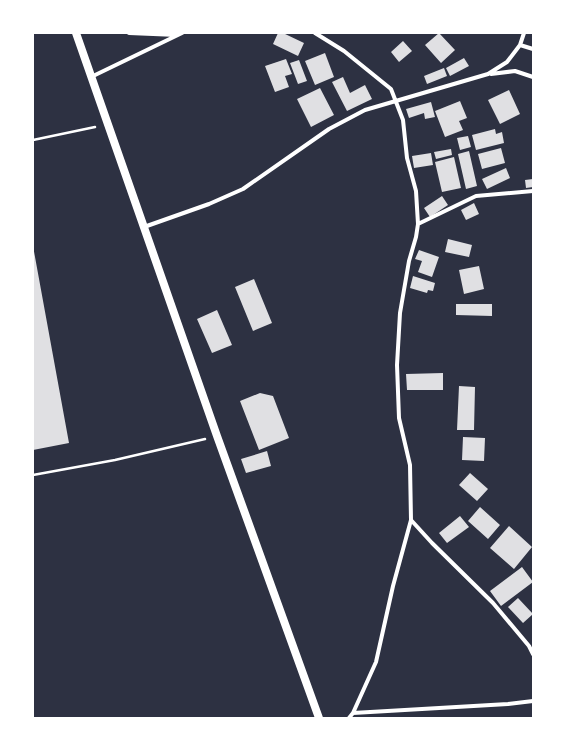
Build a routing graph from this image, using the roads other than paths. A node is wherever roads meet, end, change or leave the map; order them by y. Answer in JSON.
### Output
{"nodes":[{"id":1,"x":76,"y":33,"type":"edge"},
{"id":2,"x":129,"y":33,"type":"edge"},
{"id":3,"x":315,"y":33,"type":"edge"},
{"id":4,"x":524,"y":33,"type":"edge"},
{"id":5,"x":180,"y":34,"type":"edge"},
{"id":6,"x":520,"y":45,"type":"junction"},
{"id":7,"x":533,"y":49,"type":"edge"},
{"id":8,"x":488,"y":74,"type":"junction"},
{"id":9,"x":91,"y":77,"type":"junction"},
{"id":10,"x":533,"y":77,"type":"edge"},
{"id":11,"x":396,"y":100,"type":"junction"},
{"id":12,"x":533,"y":192,"type":"edge"},
{"id":13,"x":418,"y":224,"type":"junction"},
{"id":14,"x":144,"y":227,"type":"junction"},
{"id":15,"x":411,"y":520,"type":"junction"},
{"id":16,"x":533,"y":654,"type":"edge"},
{"id":17,"x":533,"y":701,"type":"edge"},
{"id":18,"x":353,"y":713,"type":"junction"},
{"id":19,"x":319,"y":718,"type":"edge"},
{"id":20,"x":349,"y":718,"type":"edge"}],
"edges":[{"from":1,"to":9,"type":"main road"},
{"from":2,"to":5,"type":"street"},
{"from":3,"to":11,"type":"street"},
{"from":4,"to":6,"type":"street"},
{"from":5,"to":9,"type":"street"},
{"from":6,"to":7,"type":"street"},
{"from":6,"to":8,"type":"street"},
{"from":8,"to":10,"type":"street"},
{"from":8,"to":11,"type":"street"},
{"from":9,"to":14,"type":"main road"},
{"from":11,"to":13,"type":"street"},
{"from":11,"to":14,"type":"street"},
{"from":12,"to":13,"type":"street"},
{"from":13,"to":15,"type":"street"},
{"from":14,"to":19,"type":"main road"},
{"from":15,"to":16,"type":"street"},
{"from":15,"to":18,"type":"street"},
{"from":17,"to":18,"type":"street"},
{"from":18,"to":20,"type":"street"}]}
